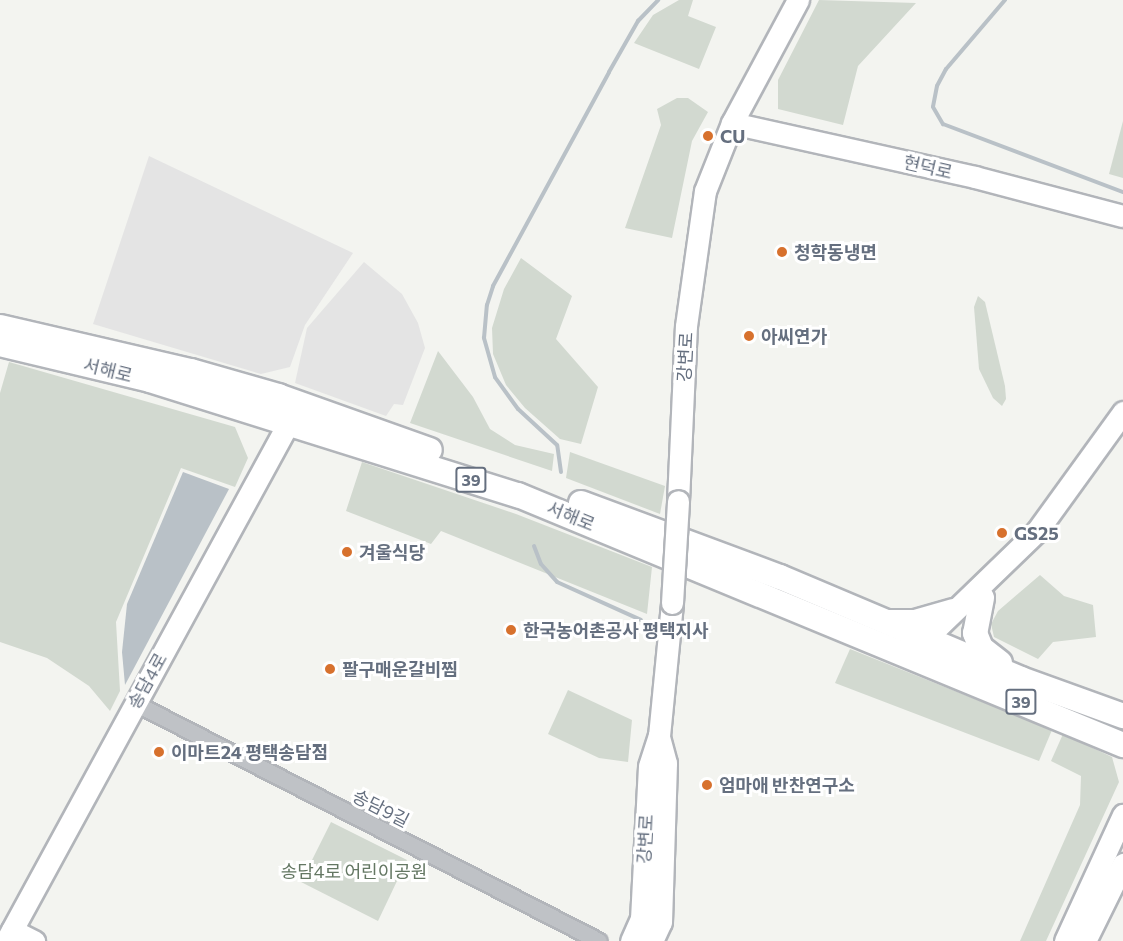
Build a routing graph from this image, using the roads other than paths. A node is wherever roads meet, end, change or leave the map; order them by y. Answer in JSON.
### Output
{"nodes":[{"id":1,"x":798,"y":0,"type":"edge"},
{"id":2,"x":732,"y":123,"type":"junction"},
{"id":3,"x":1123,"y":216,"type":"edge"},
{"id":4,"x":0,"y":327,"type":"edge"},
{"id":5,"x":0,"y":344,"type":"edge"},
{"id":6,"x":1123,"y":411,"type":"edge"},
{"id":7,"x":1123,"y":422,"type":"edge"},
{"id":8,"x":296,"y":424,"type":"junction"},
{"id":9,"x":975,"y":599,"type":"junction"},
{"id":10,"x":881,"y":619,"type":"junction"},
{"id":11,"x":922,"y":648,"type":"junction"},
{"id":12,"x":1021,"y":679,"type":"junction"},
{"id":13,"x":141,"y":706,"type":"junction"},
{"id":14,"x":1123,"y":716,"type":"edge"},
{"id":15,"x":659,"y":736,"type":"junction"},
{"id":16,"x":1123,"y":745,"type":"edge"},
{"id":17,"x":1123,"y":815,"type":"edge"},
{"id":18,"x":1123,"y":864,"type":"edge"},
{"id":19,"x":19,"y":938,"type":"edge"},
{"id":20,"x":598,"y":941,"type":"edge"},
{"id":21,"x":632,"y":941,"type":"edge"},
{"id":22,"x":652,"y":941,"type":"edge"},
{"id":23,"x":1065,"y":941,"type":"edge"},
{"id":24,"x":1085,"y":941,"type":"edge"}],
"edges":[{"from":1,"to":2,"type":"street","name":"강변로"},
{"from":2,"to":3,"type":"street","name":"현덕로"},
{"from":2,"to":15,"type":"street","name":"강변로","bridge":true},
{"from":4,"to":10,"type":"main road","name":"서해로","number":"39"},
{"from":5,"to":8,"type":"main road","name":"서해로","number":"39"},
{"from":6,"to":9,"type":"street"},
{"from":7,"to":9,"type":"street"},
{"from":8,"to":11,"type":"main road","name":"서해로","number":"39"},
{"from":8,"to":13,"type":"street","name":"송담4로"},
{"from":9,"to":10,"type":"street"},
{"from":9,"to":11,"type":"street"},
{"from":9,"to":12,"type":"main road"},
{"from":10,"to":11,"type":"main road","name":"서해로","number":"39"},
{"from":11,"to":12,"type":"main road","name":"서해로","number":"39"},
{"from":11,"to":16,"type":"main road","name":"서해로","number":"39"},
{"from":12,"to":14,"type":"main road","name":"서해로","number":"39"},
{"from":13,"to":19,"type":"street","name":"송담4로"},
{"from":13,"to":20,"type":"street","name":"송담9길"},
{"from":15,"to":21,"type":"street","name":"강변로"},
{"from":15,"to":22,"type":"street","name":"강변로"},
{"from":17,"to":23,"type":"street"},
{"from":18,"to":24,"type":"street"}]}
